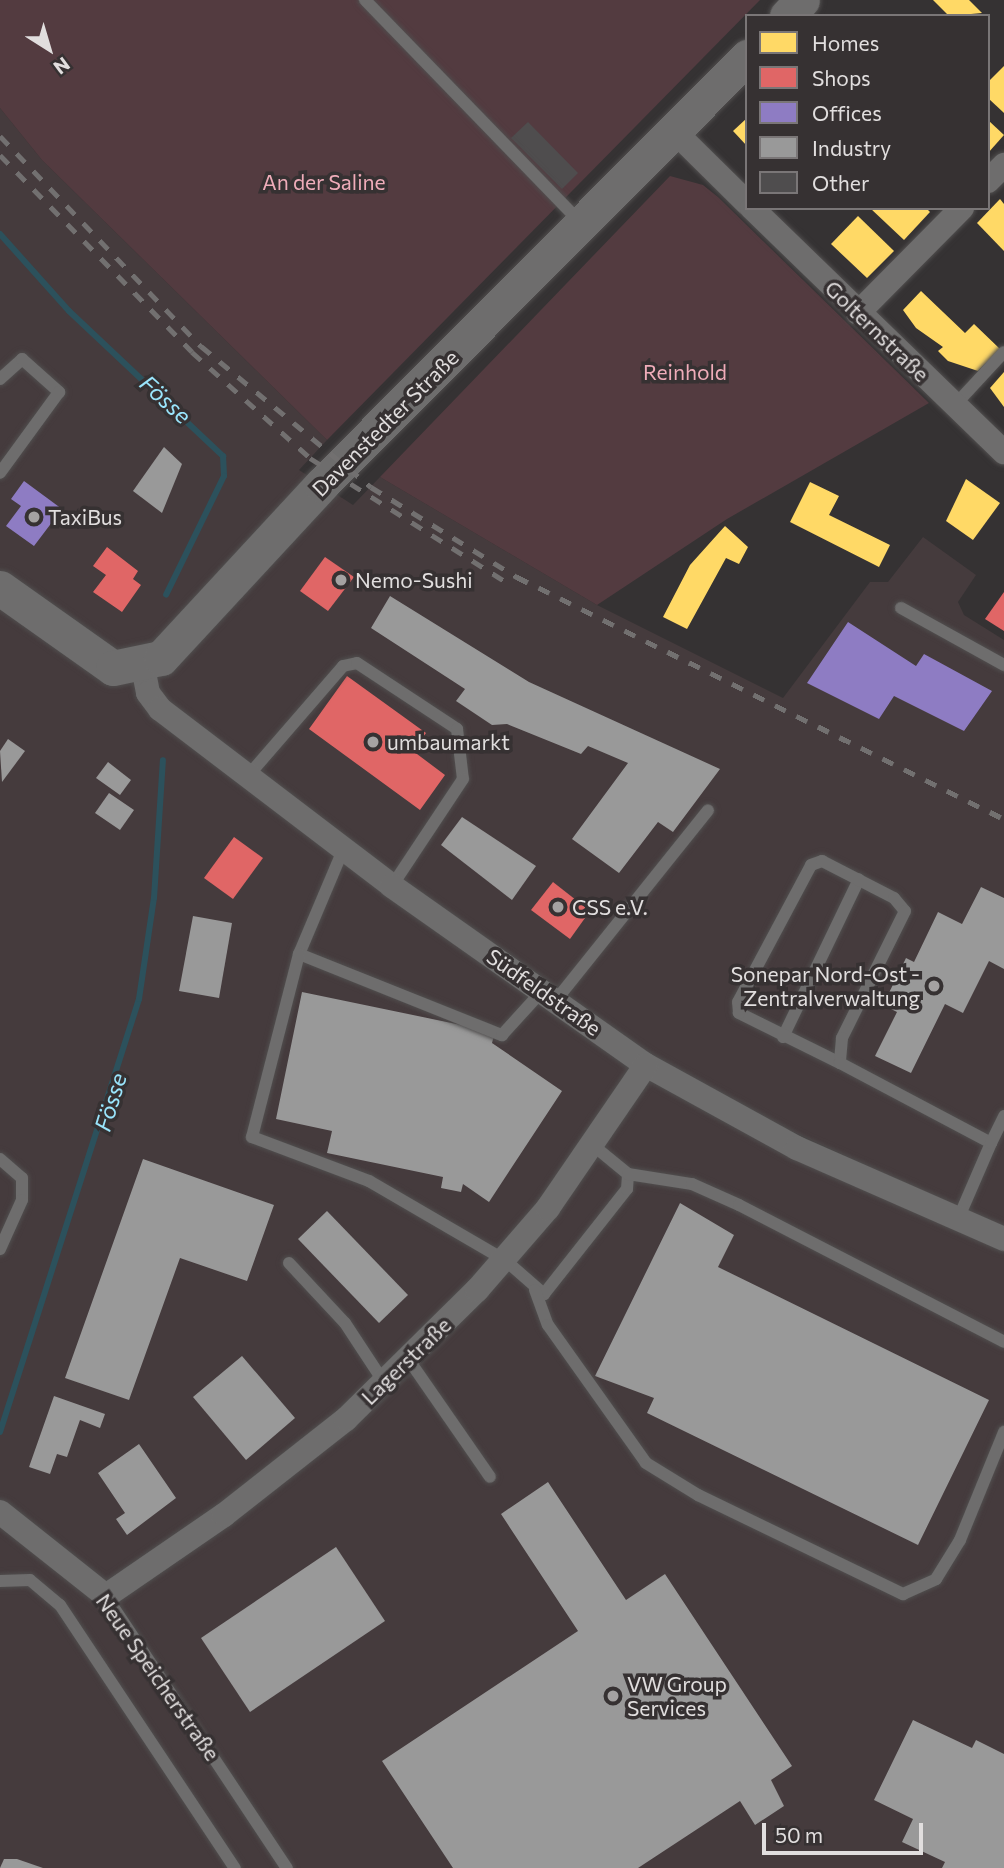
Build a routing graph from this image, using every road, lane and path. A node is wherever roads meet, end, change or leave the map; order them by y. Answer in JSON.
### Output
{"nodes":[{"id":1,"x":365,"y":0,"type":"edge"},
{"id":2,"x":802,"y":0,"type":"edge"},
{"id":3,"x":789,"y":14,"type":"edge"},
{"id":4,"x":745,"y":59,"type":"edge"},
{"id":5,"x":675,"y":132,"type":"junction"},
{"id":6,"x":1004,"y":165,"type":"edge"},
{"id":7,"x":990,"y":179,"type":"edge"},
{"id":8,"x":745,"y":201,"type":"edge"},
{"id":9,"x":754,"y":210,"type":"edge"},
{"id":10,"x":960,"y":210,"type":"edge"},
{"id":11,"x":583,"y":225,"type":"junction"},
{"id":12,"x":858,"y":313,"type":"junction"},
{"id":13,"x":1004,"y":352,"type":"edge"},
{"id":14,"x":0,"y":379,"type":"edge"},
{"id":15,"x":955,"y":405,"type":"junction"},
{"id":16,"x":1004,"y":452,"type":"edge"},
{"id":17,"x":0,"y":473,"type":"edge"},
{"id":18,"x":0,"y":588,"type":"edge"},
{"id":19,"x":901,"y":608,"type":"dead end"},
{"id":20,"x":1004,"y":665,"type":"edge"},
{"id":21,"x":143,"y":667,"type":"junction"},
{"id":22,"x":247,"y":777,"type":"junction"},
{"id":23,"x":708,"y":810,"type":"dead end"},
{"id":24,"x":343,"y":850,"type":"junction"},
{"id":25,"x":859,"y":879,"type":"junction"},
{"id":26,"x":392,"y":886,"type":"junction"},
{"id":27,"x":299,"y":954,"type":"junction"},
{"id":28,"x":549,"y":996,"type":"junction"},
{"id":29,"x":783,"y":1037,"type":"junction"},
{"id":30,"x":840,"y":1063,"type":"junction"},
{"id":31,"x":646,"y":1065,"type":"junction"},
{"id":32,"x":1004,"y":1116,"type":"edge"},
{"id":33,"x":991,"y":1143,"type":"junction"},
{"id":34,"x":594,"y":1146,"type":"junction"},
{"id":35,"x":0,"y":1159,"type":"edge"},
{"id":36,"x":628,"y":1174,"type":"junction"},
{"id":37,"x":959,"y":1217,"type":"junction"},
{"id":38,"x":1004,"y":1239,"type":"edge"},
{"id":39,"x":0,"y":1249,"type":"edge"},
{"id":40,"x":505,"y":1260,"type":"junction"},
{"id":41,"x":289,"y":1263,"type":"dead end"},
{"id":42,"x":535,"y":1290,"type":"junction"},
{"id":43,"x":1004,"y":1342,"type":"edge"},
{"id":44,"x":409,"y":1360,"type":"junction"},
{"id":45,"x":385,"y":1384,"type":"junction"},
{"id":46,"x":1004,"y":1432,"type":"edge"},
{"id":47,"x":490,"y":1477,"type":"dead end"},
{"id":48,"x":0,"y":1512,"type":"edge"},
{"id":49,"x":0,"y":1581,"type":"edge"},
{"id":50,"x":106,"y":1596,"type":"junction"},
{"id":51,"x":235,"y":1868,"type":"edge"},
{"id":52,"x":287,"y":1868,"type":"edge"}],
"edges":[{"from":1,"to":11,"type":"lane"},
{"from":2,"to":3,"type":"street"},
{"from":4,"to":5,"type":"street","name":"Davenstedter Straße"},
{"from":5,"to":8,"type":"street"},
{"from":5,"to":11,"type":"street","name":"Davenstedter Straße"},
{"from":6,"to":7,"type":"street"},
{"from":9,"to":12,"type":"street","name":"Golternstraße"},
{"from":10,"to":12,"type":"street"},
{"from":11,"to":21,"type":"street","name":"Davenstedter Straße"},
{"from":12,"to":15,"type":"street","name":"Golternstraße"},
{"from":13,"to":15,"type":"lane"},
{"from":14,"to":17,"type":"lane"},
{"from":15,"to":16,"type":"street","name":"Golternstraße"},
{"from":18,"to":21,"type":"street"},
{"from":19,"to":20,"type":"lane"},
{"from":21,"to":22,"type":"street","name":"Südfeldstraße"},
{"from":22,"to":24,"type":"street","name":"Südfeldstraße"},
{"from":22,"to":26,"type":"lane"},
{"from":23,"to":28,"type":"lane"},
{"from":24,"to":26,"type":"street","name":"Südfeldstraße"},
{"from":24,"to":27,"type":"lane"},
{"from":25,"to":29,"type":"lane"},
{"from":25,"to":29,"type":"lane"},
{"from":25,"to":30,"type":"lane"},
{"from":26,"to":28,"type":"street","name":"Südfeldstraße"},
{"from":27,"to":28,"type":"lane"},
{"from":27,"to":40,"type":"lane"},
{"from":28,"to":31,"type":"street","name":"Südfeldstraße"},
{"from":29,"to":30,"type":"lane"},
{"from":30,"to":33,"type":"lane"},
{"from":31,"to":34,"type":"street","name":"Lagerstraße"},
{"from":31,"to":37,"type":"street","name":"Südfeldstraße"},
{"from":32,"to":33,"type":"lane"},
{"from":33,"to":37,"type":"lane"},
{"from":34,"to":36,"type":"lane"},
{"from":34,"to":40,"type":"street","name":"Lagerstraße"},
{"from":35,"to":39,"type":"lane"},
{"from":36,"to":42,"type":"lane"},
{"from":36,"to":43,"type":"lane"},
{"from":37,"to":38,"type":"street","name":"Südfeldstraße"},
{"from":40,"to":42,"type":"lane"},
{"from":40,"to":44,"type":"street","name":"Lagerstraße"},
{"from":41,"to":45,"type":"lane"},
{"from":42,"to":46,"type":"lane"},
{"from":44,"to":45,"type":"street","name":"Lagerstraße"},
{"from":44,"to":47,"type":"lane"},
{"from":45,"to":50,"type":"street","name":"Lagerstraße"},
{"from":48,"to":50,"type":"street","name":"Neue Speicherstraße"},
{"from":49,"to":51,"type":"lane"},
{"from":50,"to":52,"type":"lane","name":"Neue Speicherstraße"}]}
